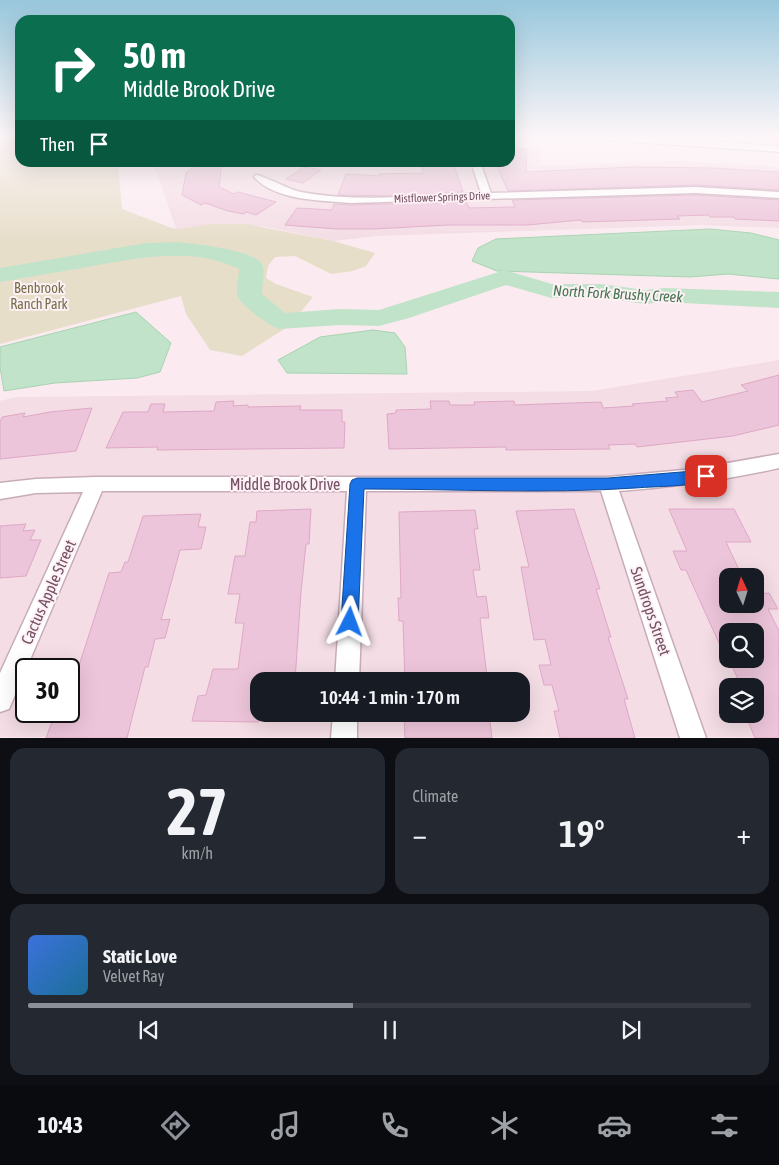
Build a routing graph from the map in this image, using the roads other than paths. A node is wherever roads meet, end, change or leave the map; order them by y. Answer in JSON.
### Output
{"nodes":[{"id":1,"x":478,"y":170,"type":"edge"},
{"id":2,"x":259,"y":177,"type":"dead end"},
{"id":3,"x":779,"y":195,"type":"edge"},
{"id":4,"x":487,"y":196,"type":"junction"},
{"id":5,"x":779,"y":461,"type":"edge"},
{"id":6,"x":96,"y":484,"type":"junction"},
{"id":7,"x":357,"y":484,"type":"junction"},
{"id":8,"x":608,"y":484,"type":"junction"},
{"id":9,"x":0,"y":491,"type":"edge"},
{"id":10,"x":347,"y":672,"type":"edge"},
{"id":11,"x":0,"y":700,"type":"edge"},
{"id":12,"x":345,"y":722,"type":"edge"},
{"id":13,"x":344,"y":738,"type":"edge"},
{"id":14,"x":693,"y":738,"type":"edge"}],
"edges":[{"from":1,"to":4,"type":"street"},
{"from":2,"to":4,"type":"street","name":"Mistflower Springs Drive"},
{"from":3,"to":4,"type":"street","name":"Mistflower Springs Drive"},
{"from":5,"to":8,"type":"street","name":"Middle Brook Drive"},
{"from":6,"to":7,"type":"street","name":"Middle Brook Drive"},
{"from":6,"to":9,"type":"street","name":"Middle Brook Drive"},
{"from":6,"to":11,"type":"street","name":"Cactus Apple Street"},
{"from":7,"to":8,"type":"street","name":"Middle Brook Drive"},
{"from":7,"to":10,"type":"street"},
{"from":8,"to":14,"type":"street","name":"Sundrops Street"},
{"from":12,"to":13,"type":"street"}]}
